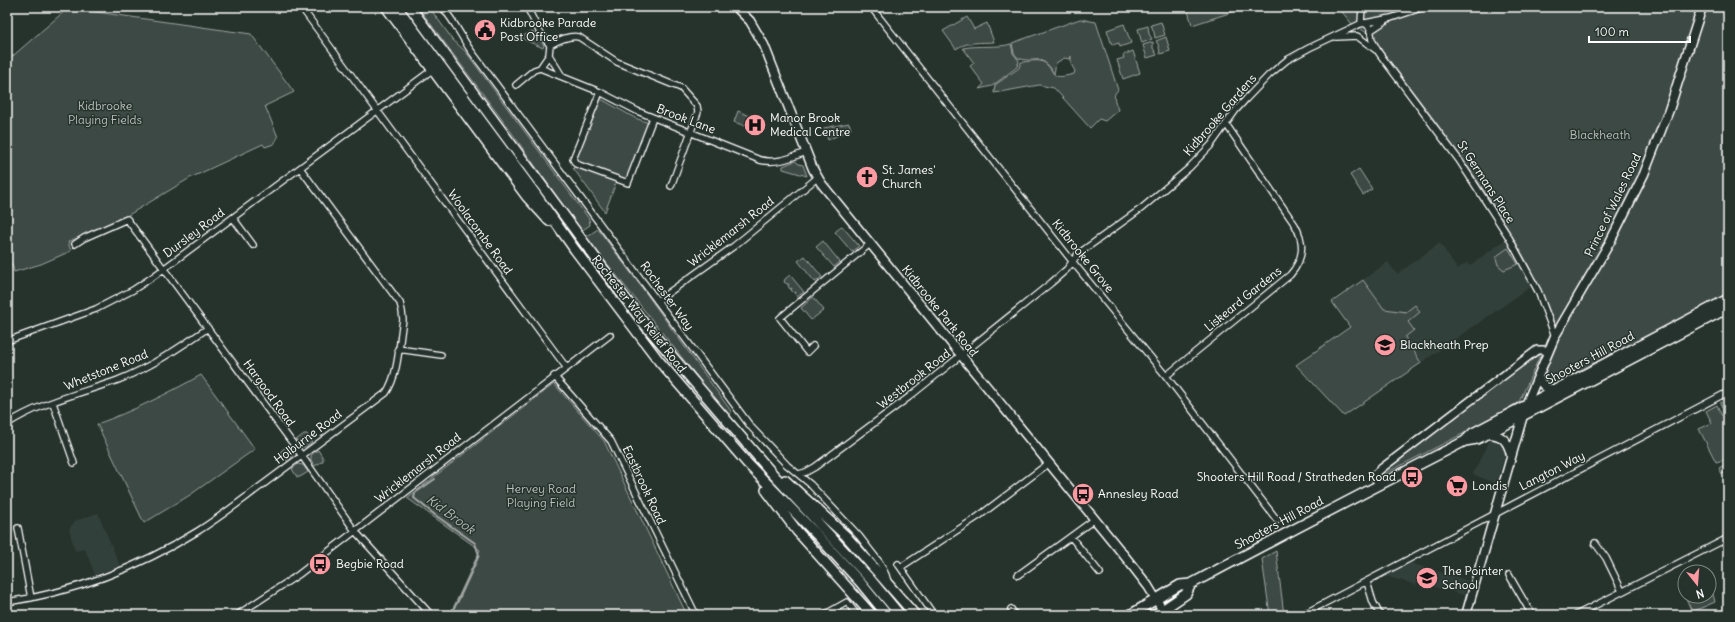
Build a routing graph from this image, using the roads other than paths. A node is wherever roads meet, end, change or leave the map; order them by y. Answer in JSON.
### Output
{"nodes":[{"id":1,"x":301,"y":7,"type":"edge"},
{"id":2,"x":386,"y":7,"type":"edge"},
{"id":3,"x":397,"y":7,"type":"edge"},
{"id":4,"x":410,"y":7,"type":"edge"},
{"id":5,"x":442,"y":7,"type":"edge"},
{"id":6,"x":527,"y":7,"type":"edge"},
{"id":7,"x":736,"y":7,"type":"edge"},
{"id":8,"x":870,"y":7,"type":"edge"},
{"id":9,"x":1362,"y":7,"type":"edge"},
{"id":10,"x":1424,"y":7,"type":"edge"},
{"id":11,"x":1702,"y":7,"type":"edge"},
{"id":12,"x":1391,"y":18,"type":"junction"},
{"id":13,"x":1361,"y":24,"type":"junction"},
{"id":14,"x":1370,"y":32,"type":"junction"},
{"id":15,"x":1333,"y":37,"type":"junction"},
{"id":16,"x":1359,"y":37,"type":"junction"},
{"id":17,"x":550,"y":45,"type":"junction"},
{"id":18,"x":1379,"y":52,"type":"junction"},
{"id":19,"x":549,"y":55,"type":"junction"},
{"id":20,"x":540,"y":68,"type":"junction"},
{"id":21,"x":428,"y":73,"type":"dead end"},
{"id":22,"x":562,"y":76,"type":"junction"},
{"id":23,"x":516,"y":85,"type":"dead end"},
{"id":24,"x":600,"y":92,"type":"junction"},
{"id":25,"x":377,"y":111,"type":"junction"},
{"id":26,"x":653,"y":118,"type":"junction"},
{"id":27,"x":1226,"y":124,"type":"junction"},
{"id":28,"x":692,"y":133,"type":"junction"},
{"id":29,"x":806,"y":152,"type":"junction"},
{"id":30,"x":300,"y":168,"type":"junction"},
{"id":31,"x":817,"y":178,"type":"junction"},
{"id":32,"x":671,"y":186,"type":"dead end"},
{"id":33,"x":233,"y":218,"type":"junction"},
{"id":34,"x":75,"y":244,"type":"dead end"},
{"id":35,"x":870,"y":244,"type":"junction"},
{"id":36,"x":253,"y":245,"type":"dead end"},
{"id":37,"x":575,"y":250,"type":"junction"},
{"id":38,"x":1072,"y":261,"type":"junction"},
{"id":39,"x":164,"y":269,"type":"junction"},
{"id":40,"x":1728,"y":299,"type":"edge"},
{"id":41,"x":657,"y":301,"type":"junction"},
{"id":42,"x":1728,"y":308,"type":"edge"},
{"id":43,"x":208,"y":328,"type":"junction"},
{"id":44,"x":610,"y":334,"type":"dead end"},
{"id":45,"x":1555,"y":336,"type":"junction"},
{"id":46,"x":7,"y":341,"type":"edge"},
{"id":47,"x":813,"y":346,"type":"dead end"},
{"id":48,"x":398,"y":349,"type":"junction"},
{"id":49,"x":1549,"y":350,"type":"junction"},
{"id":50,"x":441,"y":355,"type":"dead end"},
{"id":51,"x":961,"y":356,"type":"junction"},
{"id":52,"x":566,"y":367,"type":"junction"},
{"id":53,"x":554,"y":376,"type":"junction"},
{"id":54,"x":1166,"y":376,"type":"junction"},
{"id":55,"x":1538,"y":377,"type":"junction"},
{"id":56,"x":1555,"y":389,"type":"junction"},
{"id":57,"x":1728,"y":392,"type":"edge"},
{"id":58,"x":53,"y":403,"type":"junction"},
{"id":59,"x":1526,"y":405,"type":"junction"},
{"id":60,"x":1511,"y":413,"type":"junction"},
{"id":61,"x":1522,"y":416,"type":"junction"},
{"id":62,"x":7,"y":424,"type":"edge"},
{"id":63,"x":1487,"y":434,"type":"junction"},
{"id":64,"x":1465,"y":441,"type":"junction"},
{"id":65,"x":757,"y":455,"type":"junction"},
{"id":66,"x":302,"y":456,"type":"junction"},
{"id":67,"x":1511,"y":456,"type":"junction"},
{"id":68,"x":74,"y":463,"type":"dead end"},
{"id":69,"x":747,"y":463,"type":"junction"},
{"id":70,"x":1049,"y":463,"type":"junction"},
{"id":71,"x":799,"y":474,"type":"junction"},
{"id":72,"x":1378,"y":485,"type":"junction"},
{"id":73,"x":1495,"y":514,"type":"junction"},
{"id":74,"x":1095,"y":519,"type":"junction"},
{"id":75,"x":1277,"y":520,"type":"dead end"},
{"id":76,"x":18,"y":528,"type":"dead end"},
{"id":77,"x":355,"y":531,"type":"junction"},
{"id":78,"x":1071,"y":537,"type":"junction"},
{"id":79,"x":1728,"y":538,"type":"edge"},
{"id":80,"x":1596,"y":543,"type":"dead end"},
{"id":81,"x":1100,"y":573,"type":"dead end"},
{"id":82,"x":1018,"y":575,"type":"dead end"},
{"id":83,"x":1509,"y":575,"type":"dead end"},
{"id":84,"x":1367,"y":582,"type":"junction"},
{"id":85,"x":888,"y":584,"type":"junction"},
{"id":86,"x":1191,"y":584,"type":"junction"},
{"id":87,"x":1622,"y":591,"type":"junction"},
{"id":88,"x":31,"y":598,"type":"junction"},
{"id":89,"x":1156,"y":599,"type":"junction"},
{"id":90,"x":7,"y":602,"type":"edge"},
{"id":91,"x":1011,"y":609,"type":"dead end"},
{"id":92,"x":1159,"y":612,"type":"edge"},
{"id":93,"x":237,"y":615,"type":"edge"},
{"id":94,"x":431,"y":615,"type":"edge"},
{"id":95,"x":696,"y":615,"type":"edge"},
{"id":96,"x":824,"y":615,"type":"edge"},
{"id":97,"x":857,"y":615,"type":"edge"},
{"id":98,"x":872,"y":615,"type":"edge"},
{"id":99,"x":887,"y":615,"type":"edge"},
{"id":100,"x":900,"y":615,"type":"edge"},
{"id":101,"x":915,"y":615,"type":"edge"},
{"id":102,"x":934,"y":615,"type":"edge"},
{"id":103,"x":1016,"y":615,"type":"edge"},
{"id":104,"x":1130,"y":615,"type":"edge"},
{"id":105,"x":1302,"y":615,"type":"edge"},
{"id":106,"x":1380,"y":615,"type":"edge"},
{"id":107,"x":1466,"y":615,"type":"edge"},
{"id":108,"x":1532,"y":615,"type":"edge"},
{"id":109,"x":1576,"y":615,"type":"edge"}],
"edges":[{"from":1,"to":25,"type":"street","name":"Woolacombe Road"},
{"from":2,"to":37,"type":"highway"},
{"from":3,"to":37,"type":"highway","name":"Rochester Way Relief Road"},
{"from":4,"to":65,"type":"highway","name":"Rochester Way Relief Road"},
{"from":5,"to":41,"type":"street","name":"Rochester Way"},
{"from":6,"to":17,"type":"street"},
{"from":7,"to":29,"type":"main road","name":"Kidbrooke Park Road"},
{"from":8,"to":38,"type":"street","name":"Kidbrooke Grove"},
{"from":9,"to":13,"type":"street"},
{"from":10,"to":12,"type":"street"},
{"from":11,"to":45,"type":"main road","name":"Prince of Wales Road"},
{"from":12,"to":13,"type":"street","name":"Kidbrooke Gardens"},
{"from":12,"to":14,"type":"street"},
{"from":13,"to":14,"type":"street"},
{"from":13,"to":15,"type":"street","name":"Kidbrooke Gardens"},
{"from":13,"to":16,"type":"street"},
{"from":14,"to":16,"type":"street"},
{"from":14,"to":18,"type":"street"},
{"from":15,"to":16,"type":"street"},
{"from":15,"to":27,"type":"street","name":"Kidbrooke Gardens"},
{"from":16,"to":18,"type":"street"},
{"from":17,"to":19,"type":"street"},
{"from":17,"to":28,"type":"street"},
{"from":18,"to":45,"type":"street","name":"St Germans Place"},
{"from":19,"to":20,"type":"street"},
{"from":19,"to":22,"type":"street"},
{"from":20,"to":22,"type":"street","name":"Brook Lane"},
{"from":20,"to":23,"type":"street"},
{"from":21,"to":25,"type":"street"},
{"from":22,"to":24,"type":"street","name":"Brook Lane"},
{"from":24,"to":26,"type":"street","name":"Brook Lane"},
{"from":24,"to":26,"type":"street"},
{"from":25,"to":30,"type":"street","name":"Dursley Road"},
{"from":25,"to":52,"type":"street","name":"Woolacombe Road"},
{"from":26,"to":28,"type":"street","name":"Brook Lane"},
{"from":27,"to":38,"type":"street","name":"Kidbrooke Gardens"},
{"from":27,"to":54,"type":"street","name":"Liskeard Gardens"},
{"from":28,"to":29,"type":"street","name":"Brook Lane"},
{"from":28,"to":32,"type":"street"},
{"from":29,"to":31,"type":"main road","name":"Kidbrooke Park Road"},
{"from":30,"to":33,"type":"street","name":"Dursley Road"},
{"from":30,"to":48,"type":"street","name":"Holburne Road"},
{"from":31,"to":35,"type":"main road","name":"Kidbrooke Park Road"},
{"from":31,"to":41,"type":"street","name":"Wricklemarsh Road"},
{"from":33,"to":36,"type":"street"},
{"from":33,"to":39,"type":"street","name":"Dursley Road"},
{"from":34,"to":39,"type":"street","name":"Hargood Road"},
{"from":35,"to":47,"type":"street"},
{"from":35,"to":51,"type":"main road","name":"Kidbrooke Park Road"},
{"from":37,"to":69,"type":"highway","name":"Rochester Way Relief Road"},
{"from":38,"to":51,"type":"street","name":"Westbrook Road"},
{"from":38,"to":54,"type":"street","name":"Kidbrooke Grove"},
{"from":39,"to":43,"type":"street","name":"Hargood Road"},
{"from":39,"to":46,"type":"street","name":"Dursley Road"},
{"from":40,"to":56,"type":"highway","name":"Shooters Hill Road"},
{"from":41,"to":71,"type":"street","name":"Rochester Way"},
{"from":42,"to":61,"type":"highway","name":"Shooters Hill Road"},
{"from":43,"to":58,"type":"street","name":"Whetstone Road"},
{"from":43,"to":66,"type":"street","name":"Hargood Road"},
{"from":44,"to":52,"type":"street","name":"Wricklemarsh Road"},
{"from":45,"to":49,"type":"main road","name":"Prince of Wales Road"},
{"from":48,"to":50,"type":"street"},
{"from":48,"to":66,"type":"street","name":"Holburne Road"},
{"from":49,"to":55,"type":"main road","name":"Prince of Wales Road"},
{"from":49,"to":72,"type":"street"},
{"from":51,"to":70,"type":"main road","name":"Kidbrooke Park Road"},
{"from":51,"to":71,"type":"street","name":"Westbrook Road"},
{"from":52,"to":53,"type":"street","name":"Wricklemarsh Road"},
{"from":53,"to":77,"type":"street","name":"Wricklemarsh Road"},
{"from":53,"to":95,"type":"street","name":"Eastbrook Road"},
{"from":54,"to":75,"type":"street","name":"Kidbrooke Grove"},
{"from":55,"to":56,"type":"main road"},
{"from":55,"to":59,"type":"main road","name":"Prince of Wales Road"},
{"from":56,"to":59,"type":"highway","name":"Shooters Hill Road"},
{"from":57,"to":73,"type":"street","name":"Langton Way"},
{"from":58,"to":62,"type":"street","name":"Whetstone Road"},
{"from":58,"to":68,"type":"street"},
{"from":59,"to":60,"type":"highway","name":"Shooters Hill Road"},
{"from":59,"to":61,"type":"main road","name":"Prince of Wales Road"},
{"from":60,"to":61,"type":"highway"},
{"from":60,"to":64,"type":"highway","name":"Shooters Hill Road"},
{"from":61,"to":63,"type":"highway","name":"Shooters Hill Road"},
{"from":61,"to":67,"type":"main road","name":"Prince of Wales Road"},
{"from":63,"to":64,"type":"highway","name":"Shooters Hill Road"},
{"from":63,"to":67,"type":"main road"},
{"from":64,"to":72,"type":"highway","name":"Shooters Hill Road"},
{"from":65,"to":85,"type":"highway"},
{"from":65,"to":100,"type":"highway","name":"Rochester Way Relief Road"},
{"from":66,"to":77,"type":"street","name":"Hargood Road"},
{"from":66,"to":88,"type":"street","name":"Holburne Road"},
{"from":67,"to":73,"type":"main road","name":"Prince of Wales Road"},
{"from":69,"to":98,"type":"highway"},
{"from":69,"to":99,"type":"highway","name":"Rochester Way Relief Road"},
{"from":70,"to":74,"type":"main road","name":"Kidbrooke Park Road"},
{"from":70,"to":102,"type":"street"},
{"from":71,"to":85,"type":"street","name":"Rochester Way"},
{"from":72,"to":86,"type":"highway","name":"Shooters Hill Road"},
{"from":73,"to":84,"type":"street","name":"Langton Way"},
{"from":73,"to":107,"type":"main road","name":"Prince of Wales Road"},
{"from":74,"to":78,"type":"street"},
{"from":74,"to":89,"type":"main road","name":"Kidbrooke Park Road"},
{"from":76,"to":88,"type":"street"},
{"from":77,"to":93,"type":"street","name":"Wricklemarsh Road"},
{"from":77,"to":94,"type":"street"},
{"from":78,"to":81,"type":"street"},
{"from":78,"to":82,"type":"street"},
{"from":79,"to":87,"type":"street"},
{"from":80,"to":87,"type":"street"},
{"from":83,"to":108,"type":"street"},
{"from":84,"to":105,"type":"street","name":"Langton Way"},
{"from":84,"to":106,"type":"street"},
{"from":85,"to":101,"type":"highway"},
{"from":86,"to":89,"type":"highway","name":"Shooters Hill Road"},
{"from":86,"to":92,"type":"highway","name":"Shooters Hill Road"},
{"from":87,"to":109,"type":"street"},
{"from":88,"to":90,"type":"street","name":"Holburne Road"},
{"from":89,"to":92,"type":"main road","name":"Kidbrooke Park Road"},
{"from":89,"to":104,"type":"highway","name":"Shooters Hill Road"},
{"from":91,"to":103,"type":"street"},
{"from":96,"to":97,"type":"street"}]}
